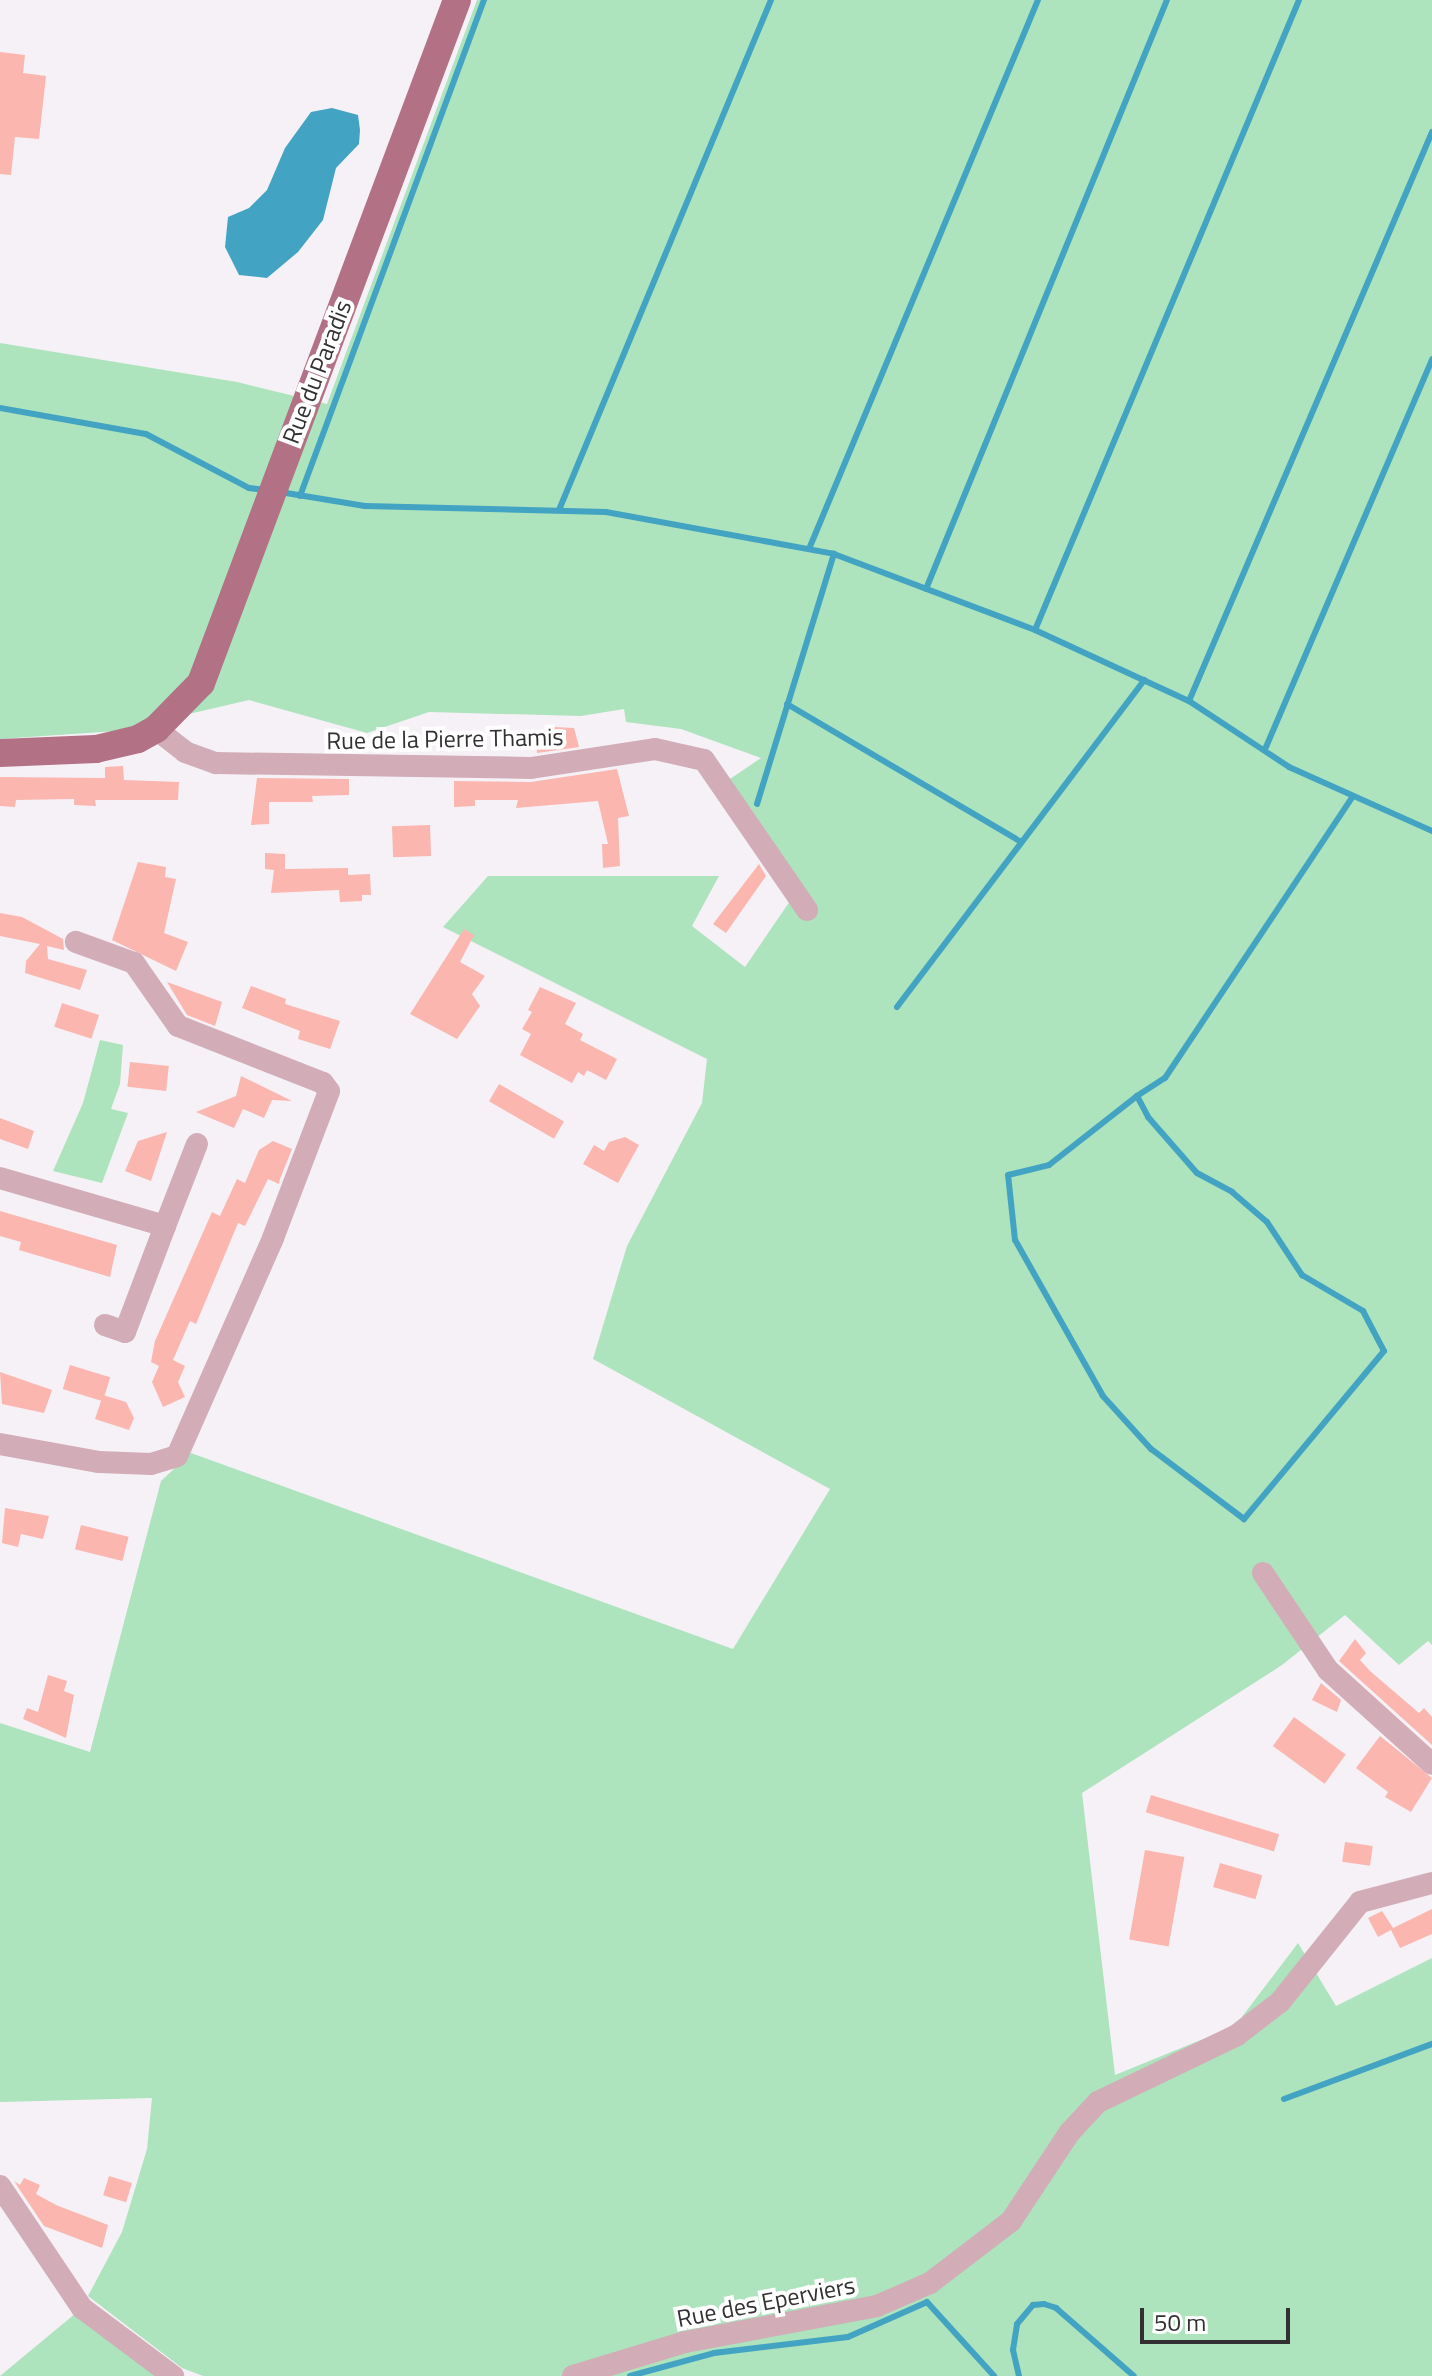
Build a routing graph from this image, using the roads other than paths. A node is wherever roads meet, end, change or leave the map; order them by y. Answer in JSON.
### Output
{"nodes":[{"id":1,"x":457,"y":0,"type":"edge"},
{"id":2,"x":156,"y":729,"type":"junction"},
{"id":3,"x":0,"y":753,"type":"edge"},
{"id":4,"x":807,"y":910,"type":"dead end"},
{"id":5,"x":76,"y":942,"type":"dead end"},
{"id":6,"x":197,"y":1144,"type":"dead end"},
{"id":7,"x":0,"y":1178,"type":"edge"},
{"id":8,"x":165,"y":1226,"type":"junction"},
{"id":9,"x":105,"y":1325,"type":"dead end"},
{"id":10,"x":0,"y":1444,"type":"edge"},
{"id":11,"x":1263,"y":1573,"type":"dead end"},
{"id":12,"x":1432,"y":1764,"type":"edge"},
{"id":13,"x":1432,"y":1883,"type":"edge"},
{"id":14,"x":0,"y":2186,"type":"edge"},
{"id":15,"x":165,"y":2375,"type":"edge"},
{"id":16,"x":573,"y":2376,"type":"edge"}],
"edges":[{"from":1,"to":2,"type":"main road","name":"Rue du Paradis"},
{"from":2,"to":3,"type":"main road"},
{"from":2,"to":4,"type":"street","name":"Rue de la Pierre Thamis"},
{"from":5,"to":10,"type":"street"},
{"from":6,"to":8,"type":"street"},
{"from":7,"to":8,"type":"street"},
{"from":8,"to":9,"type":"street"},
{"from":11,"to":12,"type":"street"},
{"from":13,"to":16,"type":"street","name":"Rue des Eperviers"},
{"from":14,"to":15,"type":"street"}]}
